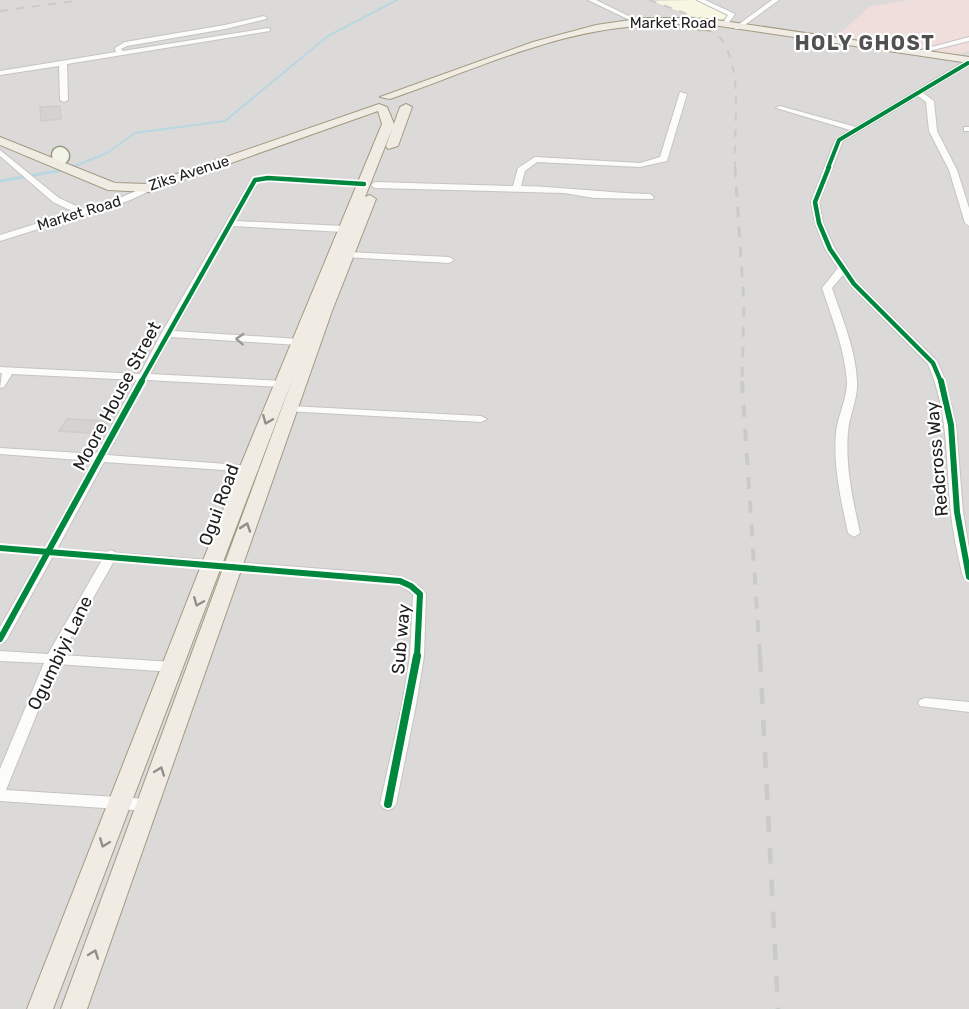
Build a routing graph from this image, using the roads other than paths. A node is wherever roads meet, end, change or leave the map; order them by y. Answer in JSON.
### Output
{"nodes":[{"id":1,"x":591,"y":0,"type":"edge"},
{"id":2,"x":700,"y":0,"type":"edge"},
{"id":3,"x":776,"y":0,"type":"edge"},
{"id":4,"x":264,"y":18,"type":"dead end"},
{"id":5,"x":636,"y":21,"type":"junction"},
{"id":6,"x":697,"y":22,"type":"junction"},
{"id":7,"x":711,"y":23,"type":"junction"},
{"id":8,"x":726,"y":23,"type":"junction"},
{"id":9,"x":739,"y":27,"type":"junction"},
{"id":10,"x":268,"y":30,"type":"dead end"},
{"id":11,"x":969,"y":39,"type":"edge"},
{"id":12,"x":917,"y":52,"type":"junction"},
{"id":13,"x":122,"y":54,"type":"junction"},
{"id":14,"x":969,"y":62,"type":"edge"},
{"id":15,"x":63,"y":63,"type":"junction"},
{"id":16,"x":0,"y":73,"type":"edge"},
{"id":17,"x":917,"y":92,"type":"junction"},
{"id":18,"x":683,"y":94,"type":"dead end"},
{"id":19,"x":64,"y":99,"type":"dead end"},
{"id":20,"x":381,"y":103,"type":"junction"},
{"id":21,"x":409,"y":104,"type":"junction"},
{"id":22,"x":780,"y":108,"type":"dead end"},
{"id":23,"x":856,"y":129,"type":"junction"},
{"id":24,"x":0,"y":130,"type":"edge"},
{"id":25,"x":0,"y":141,"type":"edge"},
{"id":26,"x":0,"y":152,"type":"edge"},
{"id":27,"x":92,"y":174,"type":"junction"},
{"id":28,"x":150,"y":185,"type":"junction"},
{"id":29,"x":370,"y":185,"type":"junction"},
{"id":30,"x":516,"y":189,"type":"junction"},
{"id":31,"x":650,"y":197,"type":"dead end"},
{"id":32,"x":81,"y":212,"type":"junction"},
{"id":33,"x":229,"y":223,"type":"junction"},
{"id":34,"x":969,"y":223,"type":"edge"},
{"id":35,"x":344,"y":229,"type":"junction"},
{"id":36,"x":0,"y":237,"type":"edge"},
{"id":37,"x":348,"y":255,"type":"junction"},
{"id":38,"x":449,"y":261,"type":"dead end"},
{"id":39,"x":843,"y":268,"type":"junction"},
{"id":40,"x":166,"y":334,"type":"junction"},
{"id":41,"x":299,"y":342,"type":"junction"},
{"id":42,"x":5,"y":370,"type":"edge"},
{"id":43,"x":142,"y":378,"type":"junction"},
{"id":44,"x":282,"y":384,"type":"junction"},
{"id":45,"x":0,"y":385,"type":"edge"},
{"id":46,"x":290,"y":409,"type":"junction"},
{"id":47,"x":481,"y":419,"type":"dead end"},
{"id":48,"x":0,"y":451,"type":"edge"},
{"id":49,"x":101,"y":459,"type":"junction"},
{"id":50,"x":248,"y":469,"type":"junction"},
{"id":51,"x":268,"y":470,"type":"junction"},
{"id":52,"x":854,"y":533,"type":"dead end"},
{"id":53,"x":0,"y":548,"type":"edge"},
{"id":54,"x":51,"y":551,"type":"junction"},
{"id":55,"x":111,"y":554,"type":"junction"},
{"id":56,"x":223,"y":565,"type":"junction"},
{"id":57,"x":969,"y":577,"type":"edge"},
{"id":58,"x":0,"y":639,"type":"edge"},
{"id":59,"x":0,"y":656,"type":"edge"},
{"id":60,"x":52,"y":660,"type":"junction"},
{"id":61,"x":172,"y":667,"type":"junction"},
{"id":62,"x":926,"y":703,"type":"dead end"},
{"id":63,"x":969,"y":707,"type":"edge"},
{"id":64,"x":0,"y":787,"type":"edge"},
{"id":65,"x":0,"y":795,"type":"edge"},
{"id":66,"x":119,"y":802,"type":"junction"},
{"id":67,"x":388,"y":804,"type":"dead end"},
{"id":68,"x":148,"y":805,"type":"junction"},
{"id":69,"x":39,"y":1009,"type":"edge"},
{"id":70,"x":74,"y":1009,"type":"edge"}],
"edges":[{"from":1,"to":5,"type":"street"},
{"from":2,"to":8,"type":"street"},
{"from":3,"to":9,"type":"street"},
{"from":4,"to":13,"type":"street"},
{"from":5,"to":6,"type":"main road","name":"Market Road"},
{"from":5,"to":20,"type":"main road","name":"Market Road"},
{"from":6,"to":7,"type":"main road","name":"Market Road","bridge":true},
{"from":6,"to":21,"type":"main road","name":"Market Road"},
{"from":7,"to":8,"type":"main road","name":"Market Road"},
{"from":7,"to":9,"type":"main road","name":"Market Road"},
{"from":8,"to":9,"type":"main road","name":"Market Road"},
{"from":9,"to":12,"type":"main road","name":"Market Road"},
{"from":9,"to":14,"type":"main road","name":"Market Road"},
{"from":10,"to":13,"type":"street"},
{"from":11,"to":12,"type":"street"},
{"from":12,"to":14,"type":"main road","name":"Market Road"},
{"from":13,"to":15,"type":"street"},
{"from":14,"to":17,"type":"street","name":"Redcross Way"},
{"from":15,"to":16,"type":"street"},
{"from":15,"to":19,"type":"street"},
{"from":17,"to":23,"type":"street","name":"Redcross Way"},
{"from":17,"to":34,"type":"street"},
{"from":18,"to":30,"type":"street"},
{"from":20,"to":21,"type":"main road"},
{"from":20,"to":28,"type":"main road","name":"Ziks Avenue"},
{"from":20,"to":29,"type":"main road","name":"Ogui Road"},
{"from":21,"to":29,"type":"main road","name":"Ogui Road"},
{"from":22,"to":23,"type":"street"},
{"from":23,"to":39,"type":"street","name":"Redcross Way"},
{"from":24,"to":27,"type":"main road","name":"Ziks Avenue"},
{"from":25,"to":27,"type":"main road","name":"Ziks Avenue"},
{"from":26,"to":32,"type":"street"},
{"from":27,"to":28,"type":"main road","name":"Ziks Avenue"},
{"from":28,"to":32,"type":"street","name":"Market Road"},
{"from":29,"to":30,"type":"street"},
{"from":29,"to":33,"type":"street","name":"Moore House Street"},
{"from":29,"to":35,"type":"main road","name":"Ogui Road"},
{"from":29,"to":37,"type":"main road","name":"Ogui Road"},
{"from":30,"to":31,"type":"street"},
{"from":32,"to":36,"type":"street","name":"Market Road"},
{"from":33,"to":35,"type":"street"},
{"from":33,"to":40,"type":"street","name":"Moore House Street"},
{"from":35,"to":41,"type":"main road","name":"Ogui Road"},
{"from":37,"to":38,"type":"street"},
{"from":37,"to":46,"type":"main road","name":"Ogui Road"},
{"from":39,"to":52,"type":"street"},
{"from":39,"to":57,"type":"street","name":"Redcross Way"},
{"from":41,"to":40,"type":"street","one_way":true},
{"from":40,"to":43,"type":"street","name":"Moore House Street"},
{"from":41,"to":44,"type":"main road","name":"Ogui Road"},
{"from":42,"to":43,"type":"street"},
{"from":42,"to":45,"type":"street"},
{"from":43,"to":44,"type":"street"},
{"from":43,"to":49,"type":"street","name":"Moore House Street"},
{"from":44,"to":50,"type":"main road","name":"Ogui Road","one_way":true},
{"from":46,"to":47,"type":"street"},
{"from":46,"to":51,"type":"main road","name":"Ogui Road"},
{"from":48,"to":49,"type":"street"},
{"from":49,"to":50,"type":"street"},
{"from":49,"to":54,"type":"street","name":"Moore House Street"},
{"from":50,"to":51,"type":"street"},
{"from":50,"to":56,"type":"main road","name":"Ogui Road"},
{"from":56,"to":51,"type":"main road","name":"Ogui Road","one_way":true},
{"from":53,"to":54,"type":"street"},
{"from":54,"to":55,"type":"street"},
{"from":54,"to":58,"type":"street","name":"Moore House Street"},
{"from":55,"to":56,"type":"street"},
{"from":55,"to":60,"type":"street","name":"Ogumbiyi Lane"},
{"from":56,"to":61,"type":"main road","name":"Ogui Road","one_way":true},
{"from":56,"to":67,"type":"street","name":"Sub way"},
{"from":68,"to":56,"type":"main road","name":"Ogui Road","one_way":true},
{"from":59,"to":60,"type":"street"},
{"from":60,"to":61,"type":"street"},
{"from":60,"to":64,"type":"street","name":"Ogumbiyi Lane"},
{"from":61,"to":66,"type":"main road","name":"Ogui Road"},
{"from":62,"to":63,"type":"street"},
{"from":65,"to":66,"type":"street"},
{"from":66,"to":68,"type":"street"},
{"from":66,"to":69,"type":"main road","name":"Ogui Road","one_way":true},
{"from":70,"to":68,"type":"main road","name":"Ogui Road","one_way":true}]}
